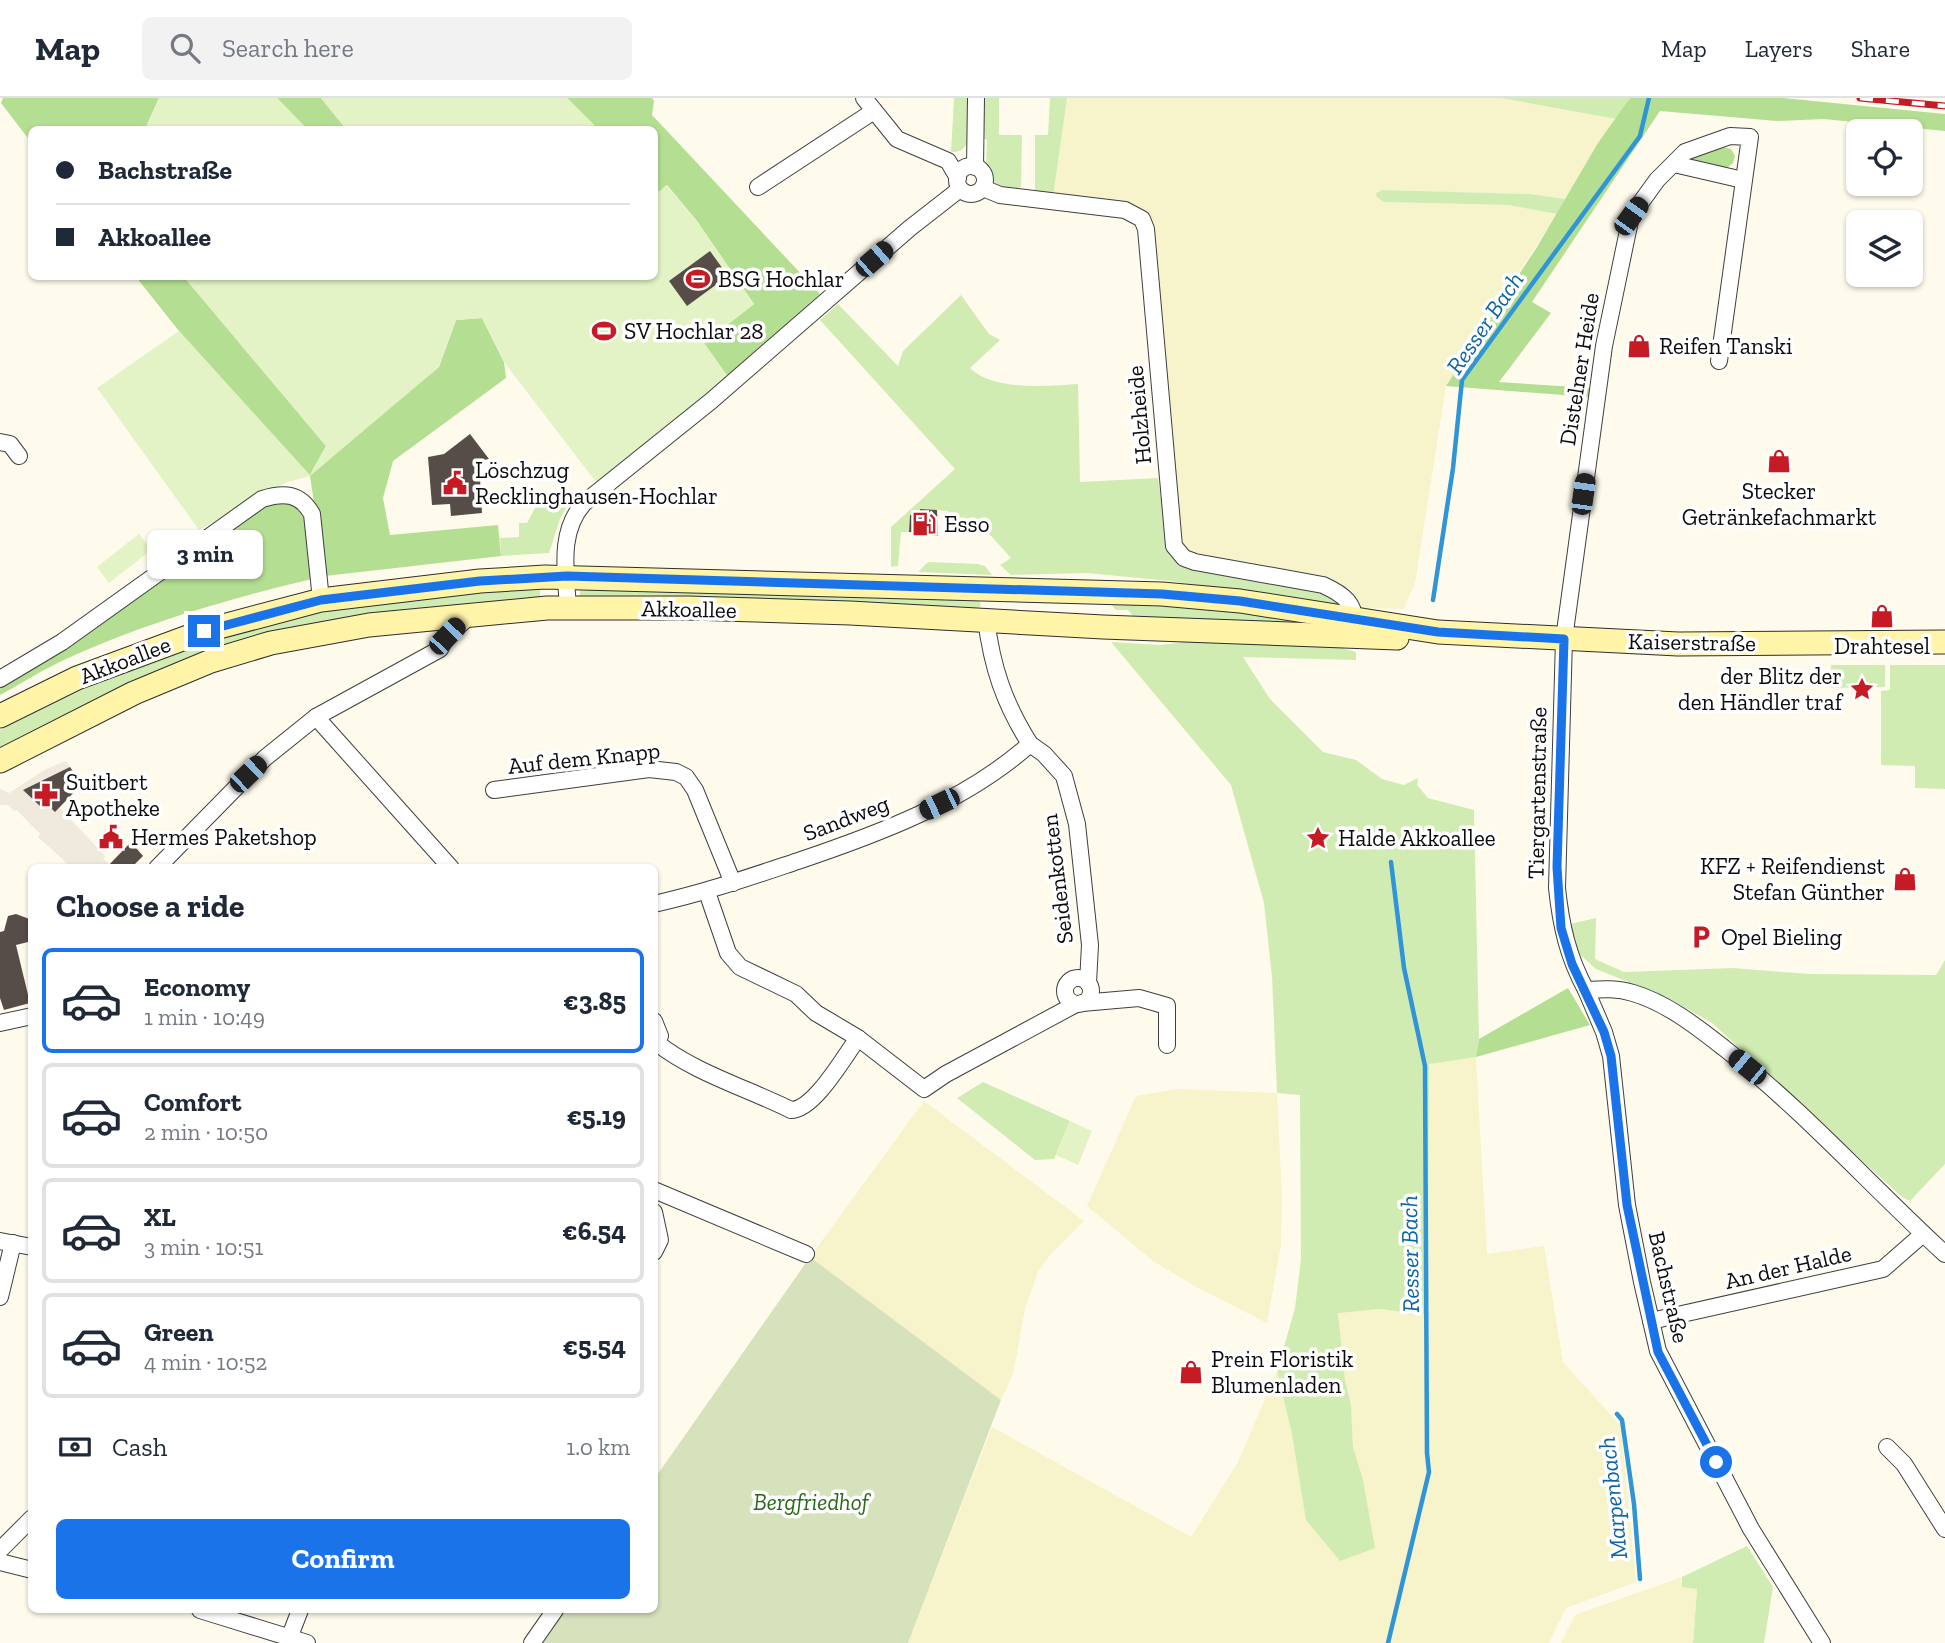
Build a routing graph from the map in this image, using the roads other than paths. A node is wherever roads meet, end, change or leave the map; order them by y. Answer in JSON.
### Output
{"nodes":[{"id":1,"x":976,"y":98,"type":"edge"},
{"id":2,"x":869,"y":104,"type":"edge"},
{"id":3,"x":1674,"y":164,"type":"junction"},
{"id":4,"x":975,"y":167,"type":"junction"},
{"id":5,"x":1743,"y":180,"type":"junction"},
{"id":6,"x":959,"y":184,"type":"junction"},
{"id":7,"x":758,"y":187,"type":"dead end"},
{"id":8,"x":983,"y":188,"type":"junction"},
{"id":9,"x":1718,"y":361,"type":"dead end"},
{"id":10,"x":0,"y":442,"type":"edge"},
{"id":11,"x":19,"y":456,"type":"dead end"},
{"id":12,"x":567,"y":576,"type":"junction"},
{"id":13,"x":1008,"y":588,"type":"junction"},
{"id":14,"x":1042,"y":589,"type":"junction"},
{"id":15,"x":321,"y":600,"type":"junction"},
{"id":16,"x":568,"y":608,"type":"junction"},
{"id":17,"x":471,"y":615,"type":"junction"},
{"id":18,"x":986,"y":619,"type":"junction"},
{"id":19,"x":1018,"y":621,"type":"junction"},
{"id":20,"x":1354,"y":628,"type":"junction"},
{"id":21,"x":1438,"y":632,"type":"joint"},
{"id":22,"x":1564,"y":639,"type":"junction"},
{"id":23,"x":1945,"y":642,"type":"edge"},
{"id":24,"x":0,"y":679,"type":"edge"},
{"id":25,"x":0,"y":716,"type":"edge"},
{"id":26,"x":316,"y":717,"type":"junction"},
{"id":27,"x":1030,"y":744,"type":"junction"},
{"id":28,"x":0,"y":761,"type":"edge"},
{"id":29,"x":494,"y":790,"type":"dead end"},
{"id":30,"x":161,"y":864,"type":"edge"},
{"id":31,"x":448,"y":864,"type":"edge"},
{"id":32,"x":733,"y":883,"type":"junction"},
{"id":33,"x":707,"y":892,"type":"junction"},
{"id":34,"x":658,"y":903,"type":"edge"},
{"id":35,"x":1586,"y":990,"type":"junction"},
{"id":36,"x":1079,"y":1003,"type":"junction"},
{"id":37,"x":28,"y":1017,"type":"edge"},
{"id":38,"x":0,"y":1023,"type":"edge"},
{"id":39,"x":858,"y":1038,"type":"junction"},
{"id":40,"x":658,"y":1045,"type":"edge"},
{"id":41,"x":1167,"y":1045,"type":"dead end"},
{"id":42,"x":658,"y":1192,"type":"edge"},
{"id":43,"x":1923,"y":1234,"type":"junction"},
{"id":44,"x":6,"y":1242,"type":"edge"},
{"id":45,"x":28,"y":1246,"type":"edge"},
{"id":46,"x":806,"y":1254,"type":"dead end"},
{"id":47,"x":1945,"y":1254,"type":"edge"},
{"id":48,"x":0,"y":1297,"type":"edge"},
{"id":49,"x":1651,"y":1321,"type":"junction"},
{"id":50,"x":1887,"y":1447,"type":"dead end"},
{"id":51,"x":28,"y":1522,"type":"edge"},
{"id":52,"x":1945,"y":1529,"type":"edge"},
{"id":53,"x":0,"y":1550,"type":"edge"},
{"id":54,"x":0,"y":1562,"type":"edge"},
{"id":55,"x":28,"y":1569,"type":"edge"},
{"id":56,"x":210,"y":1613,"type":"edge"},
{"id":57,"x":299,"y":1613,"type":"edge"},
{"id":58,"x":553,"y":1613,"type":"edge"},
{"id":59,"x":290,"y":1636,"type":"junction"},
{"id":60,"x":307,"y":1643,"type":"edge"},
{"id":61,"x":532,"y":1643,"type":"edge"},
{"id":62,"x":1822,"y":1643,"type":"edge"}],
"edges":[{"from":1,"to":4,"type":"street"},
{"from":2,"to":6,"type":"street"},
{"from":2,"to":7,"type":"street"},
{"from":3,"to":5,"type":"street"},
{"from":3,"to":5,"type":"street","name":"Distelner Heide"},
{"from":3,"to":22,"type":"street","name":"Distelner Heide"},
{"from":4,"to":6,"type":"street"},
{"from":4,"to":8,"type":"street"},
{"from":5,"to":9,"type":"street","name":"Distelner Heide"},
{"from":6,"to":8,"type":"street","name":"Holzheide"},
{"from":6,"to":12,"type":"street"},
{"from":8,"to":20,"type":"street","name":"Holzheide"},
{"from":10,"to":11,"type":"street"},
{"from":12,"to":13,"type":"main road","name":"Akkoallee"},
{"from":12,"to":15,"type":"main road","name":"Akkoallee"},
{"from":12,"to":16,"type":"street"},
{"from":13,"to":14,"type":"main road","name":"Akkoallee"},
{"from":13,"to":18,"type":"main road"},
{"from":14,"to":19,"type":"main road","name":"Akkoallee"},
{"from":14,"to":20,"type":"main road","name":"Akkoallee"},
{"from":15,"to":24,"type":"street"},
{"from":15,"to":25,"type":"main road","name":"Akkoallee"},
{"from":16,"to":17,"type":"main road","name":"Akkoallee"},
{"from":16,"to":18,"type":"main road","name":"Akkoallee"},
{"from":17,"to":26,"type":"street"},
{"from":17,"to":28,"type":"main road","name":"Akkoallee"},
{"from":18,"to":19,"type":"main road","name":"Akkoallee"},
{"from":18,"to":27,"type":"street"},
{"from":19,"to":20,"type":"main road","name":"Akkoallee"},
{"from":20,"to":21,"type":"main road","name":"Akkoallee"},
{"from":21,"to":22,"type":"main road","name":"Kaiserstraße"},
{"from":22,"to":23,"type":"main road","name":"Kaiserstraße"},
{"from":22,"to":35,"type":"street","name":"Tiergartenstraße"},
{"from":26,"to":30,"type":"street"},
{"from":26,"to":31,"type":"street"},
{"from":27,"to":32,"type":"street","name":"Sandweg"},
{"from":27,"to":36,"type":"street","name":"Seidenkotten"},
{"from":29,"to":32,"type":"street","name":"Auf dem Knapp"},
{"from":32,"to":33,"type":"street","name":"Sandweg"},
{"from":33,"to":34,"type":"street","name":"Sandweg"},
{"from":33,"to":39,"type":"street"},
{"from":35,"to":43,"type":"street"},
{"from":35,"to":49,"type":"street","name":"Bachstraße"},
{"from":36,"to":39,"type":"street"},
{"from":36,"to":41,"type":"street"},
{"from":37,"to":38,"type":"street"},
{"from":39,"to":40,"type":"street"},
{"from":42,"to":46,"type":"street"},
{"from":43,"to":47,"type":"street"},
{"from":43,"to":49,"type":"street","name":"An der Halde"},
{"from":44,"to":45,"type":"street"},
{"from":44,"to":48,"type":"street"},
{"from":49,"to":62,"type":"street","name":"Bachstraße"},
{"from":50,"to":52,"type":"street"},
{"from":51,"to":53,"type":"street"},
{"from":54,"to":55,"type":"street"},
{"from":56,"to":59,"type":"street"},
{"from":57,"to":59,"type":"street"},
{"from":58,"to":61,"type":"street"},
{"from":59,"to":60,"type":"street"}]}
